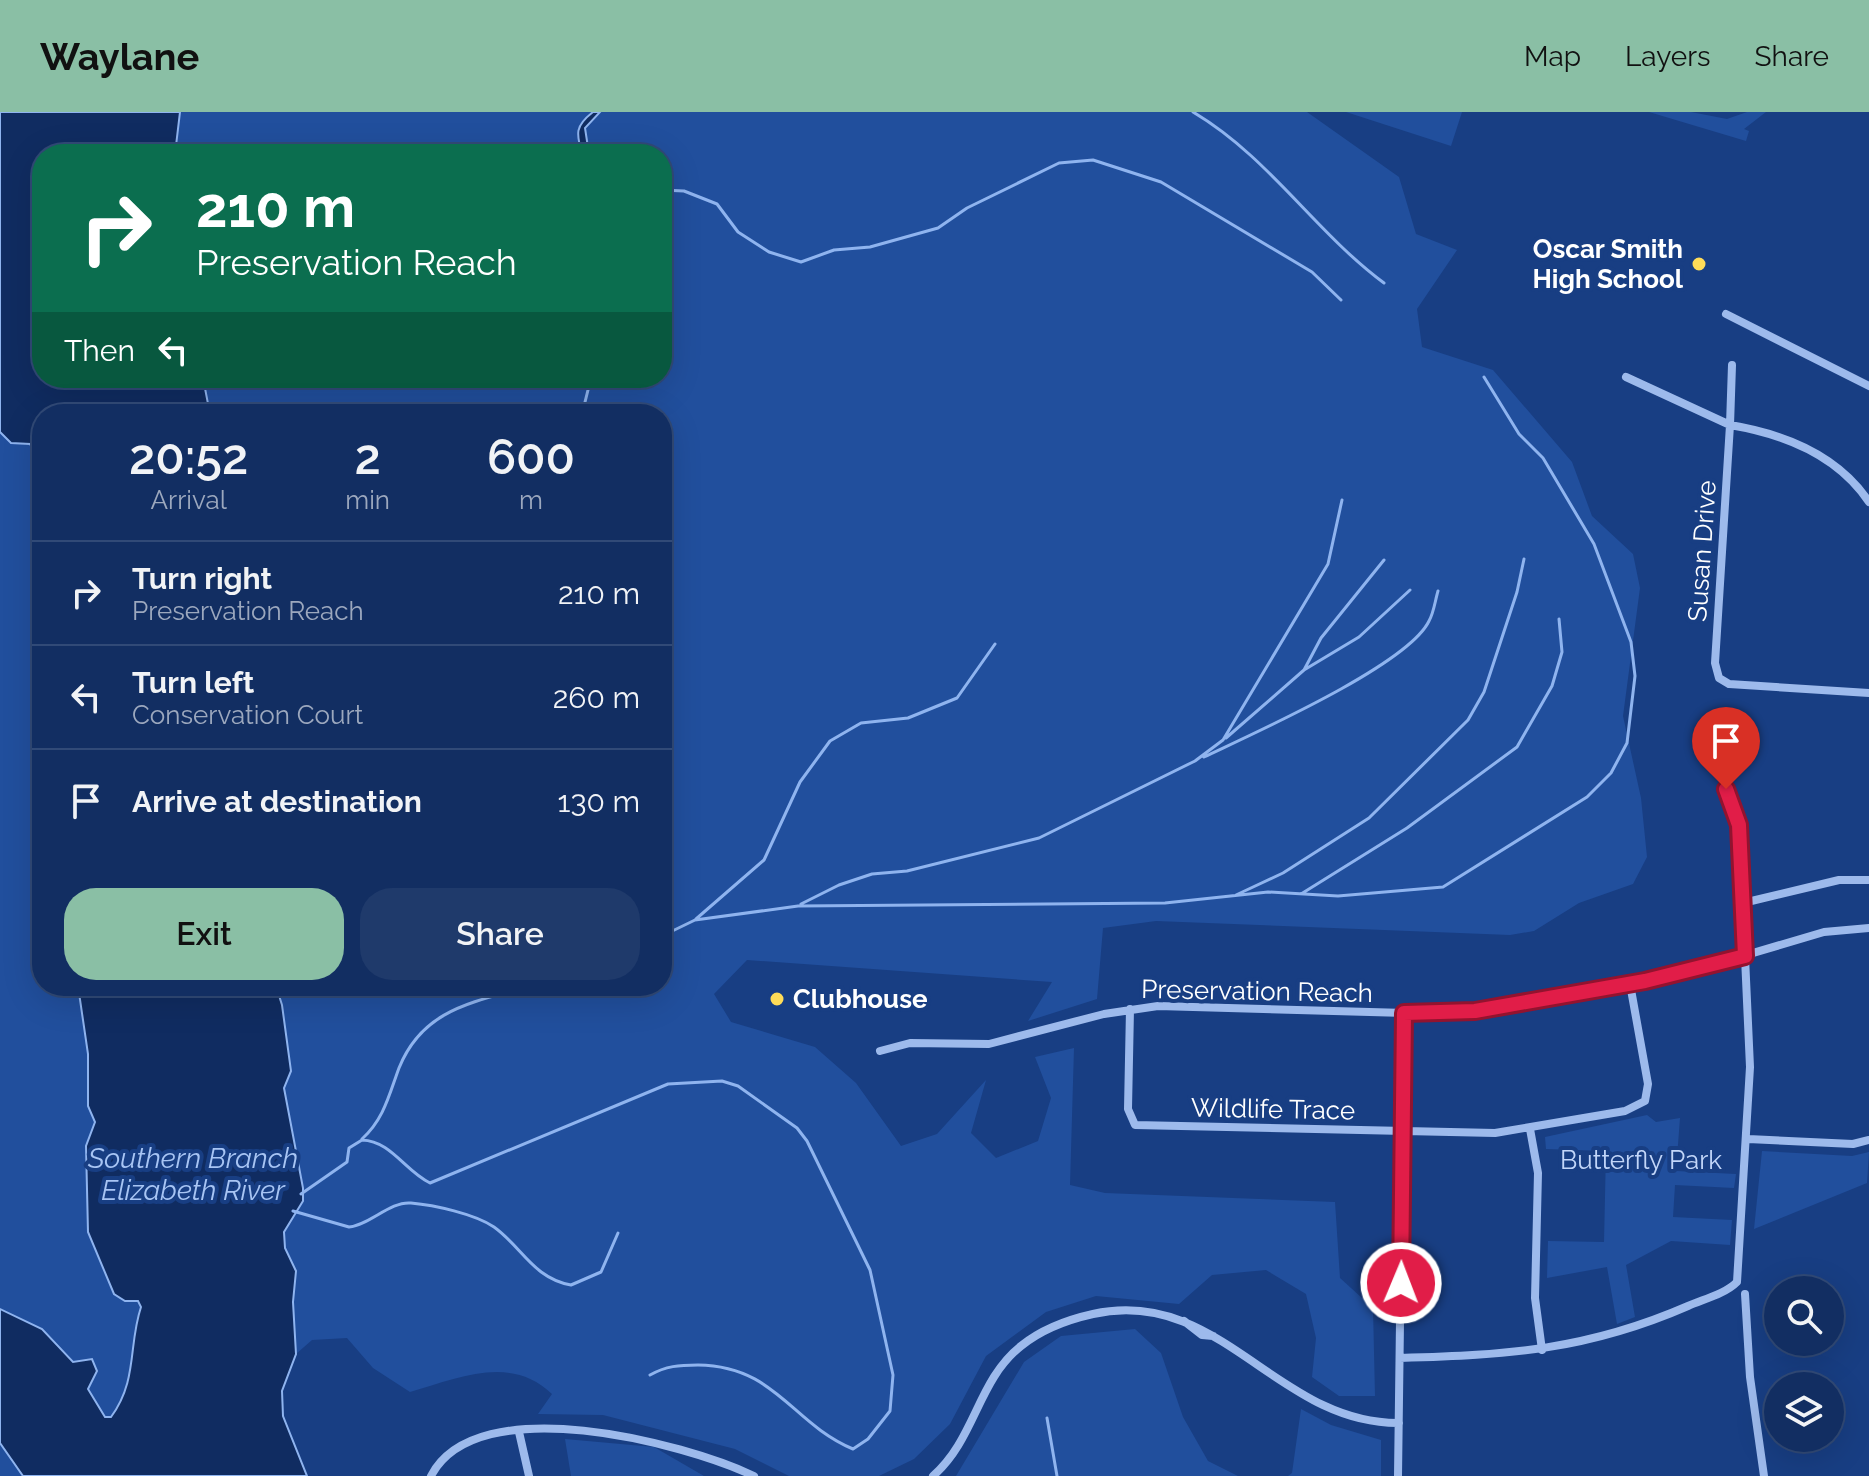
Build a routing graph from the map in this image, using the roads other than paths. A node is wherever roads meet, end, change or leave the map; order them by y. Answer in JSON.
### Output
{"nodes":[{"id":1,"x":1726,"y":314,"type":"dead end"},
{"id":2,"x":1732,"y":365,"type":"dead end"},
{"id":3,"x":1626,"y":377,"type":"dead end"},
{"id":4,"x":1869,"y":386,"type":"edge"},
{"id":5,"x":1730,"y":425,"type":"junction"},
{"id":6,"x":1869,"y":502,"type":"edge"},
{"id":7,"x":1869,"y":693,"type":"edge"},
{"id":8,"x":1726,"y":789,"type":"dead end"},
{"id":9,"x":1869,"y":880,"type":"edge"},
{"id":10,"x":1743,"y":903,"type":"junction"},
{"id":11,"x":1869,"y":928,"type":"edge"},
{"id":12,"x":1745,"y":956,"type":"junction"},
{"id":13,"x":1630,"y":984,"type":"junction"},
{"id":14,"x":1130,"y":1009,"type":"junction"},
{"id":15,"x":1404,"y":1013,"type":"junction"},
{"id":16,"x":880,"y":1051,"type":"dead end"},
{"id":17,"x":1530,"y":1129,"type":"junction"},
{"id":18,"x":1403,"y":1131,"type":"junction"},
{"id":19,"x":1748,"y":1139,"type":"junction"},
{"id":20,"x":1869,"y":1140,"type":"edge"},
{"id":21,"x":1745,"y":1294,"type":"dead end"},
{"id":22,"x":1542,"y":1350,"type":"junction"},
{"id":23,"x":1400,"y":1358,"type":"junction"},
{"id":24,"x":1399,"y":1423,"type":"junction"},
{"id":25,"x":519,"y":1432,"type":"junction"},
{"id":26,"x":431,"y":1476,"type":"edge"},
{"id":27,"x":529,"y":1476,"type":"edge"},
{"id":28,"x":754,"y":1476,"type":"edge"},
{"id":29,"x":933,"y":1476,"type":"edge"},
{"id":30,"x":1398,"y":1476,"type":"edge"},
{"id":31,"x":1764,"y":1476,"type":"edge"}],
"edges":[{"from":1,"to":4,"type":"street"},
{"from":2,"to":5,"type":"street","name":"Susan Drive"},
{"from":3,"to":5,"type":"street"},
{"from":5,"to":6,"type":"street"},
{"from":5,"to":7,"type":"street","name":"Susan Drive"},
{"from":8,"to":10,"type":"street"},
{"from":9,"to":10,"type":"street"},
{"from":10,"to":12,"type":"street"},
{"from":11,"to":12,"type":"street","name":"Preservation Reach"},
{"from":12,"to":13,"type":"street","name":"Preservation Reach"},
{"from":12,"to":19,"type":"street"},
{"from":13,"to":15,"type":"street","name":"Preservation Reach"},
{"from":13,"to":17,"type":"street","name":"Wildlife Trace"},
{"from":14,"to":15,"type":"street","name":"Preservation Reach"},
{"from":14,"to":16,"type":"street","name":"Preservation Reach"},
{"from":14,"to":18,"type":"street","name":"Wildlife Trace"},
{"from":15,"to":18,"type":"street"},
{"from":17,"to":18,"type":"street","name":"Wildlife Trace"},
{"from":17,"to":22,"type":"street"},
{"from":18,"to":23,"type":"street"},
{"from":19,"to":20,"type":"street"},
{"from":19,"to":22,"type":"street"},
{"from":21,"to":31,"type":"street"},
{"from":22,"to":23,"type":"street"},
{"from":23,"to":24,"type":"street"},
{"from":24,"to":29,"type":"street"},
{"from":24,"to":30,"type":"street"},
{"from":25,"to":26,"type":"street"},
{"from":25,"to":27,"type":"street"},
{"from":25,"to":28,"type":"street"}]}
